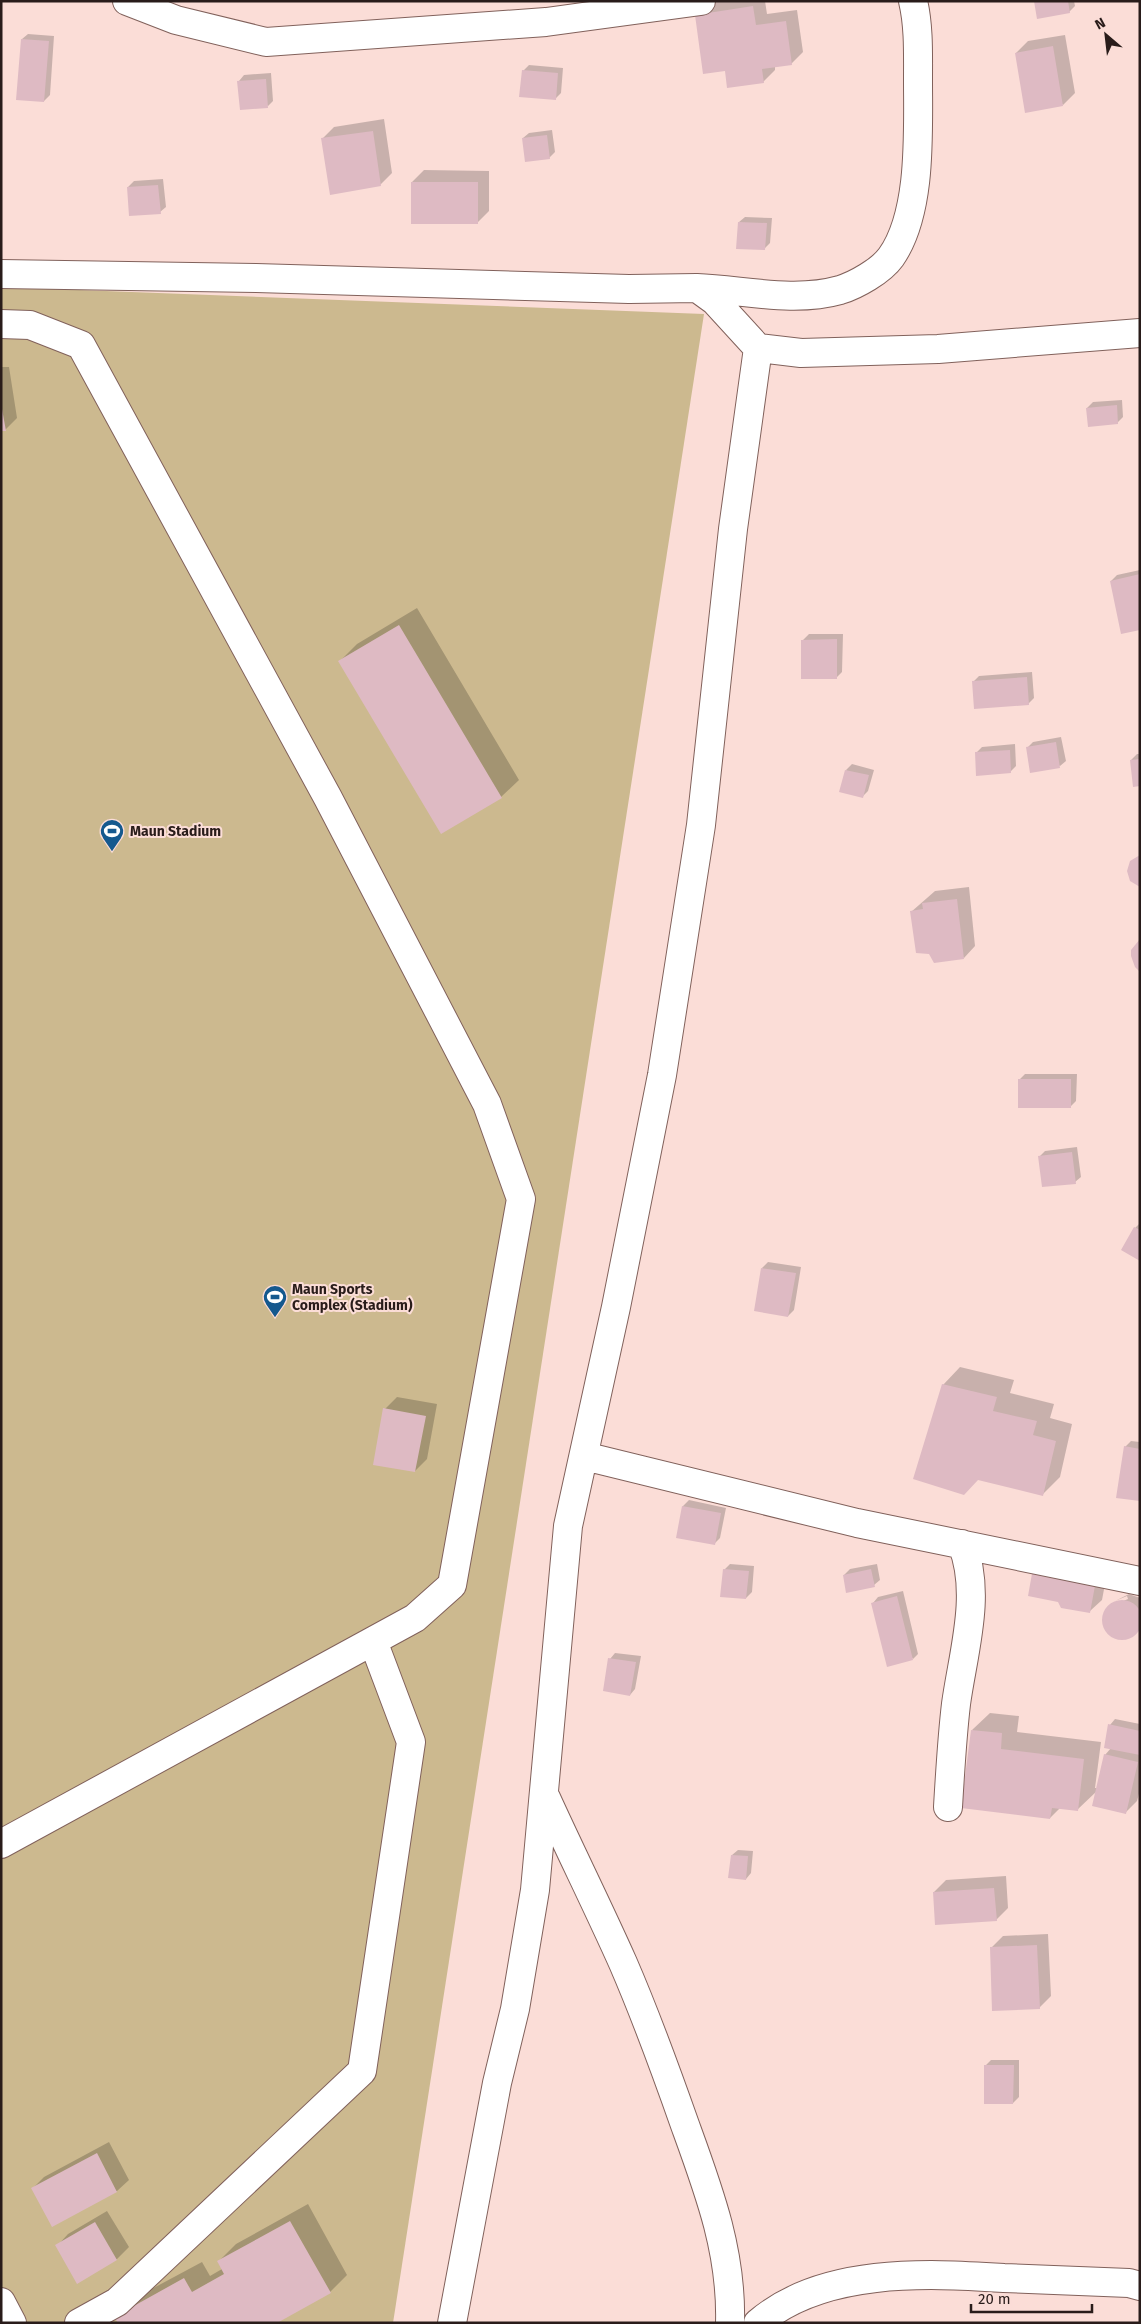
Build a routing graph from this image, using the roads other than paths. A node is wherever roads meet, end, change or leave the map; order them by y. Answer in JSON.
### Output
{"nodes":[{"id":1,"x":127,"y":1,"type":"edge"},
{"id":2,"x":701,"y":1,"type":"edge"},
{"id":3,"x":913,"y":1,"type":"edge"},
{"id":4,"x":1,"y":274,"type":"edge"},
{"id":5,"x":697,"y":288,"type":"junction"},
{"id":6,"x":1,"y":324,"type":"edge"},
{"id":7,"x":1140,"y":333,"type":"edge"},
{"id":8,"x":758,"y":348,"type":"junction"},
{"id":9,"x":584,"y":1456,"type":"junction"},
{"id":10,"x":962,"y":1544,"type":"junction"},
{"id":11,"x":1140,"y":1581,"type":"edge"},
{"id":12,"x":373,"y":1641,"type":"junction"},
{"id":13,"x":545,"y":1797,"type":"junction"},
{"id":14,"x":948,"y":1808,"type":"dead end"},
{"id":15,"x":1,"y":1844,"type":"edge"},
{"id":16,"x":1140,"y":2286,"type":"edge"},
{"id":17,"x":1,"y":2302,"type":"edge"},
{"id":18,"x":12,"y":2323,"type":"edge"},
{"id":19,"x":79,"y":2323,"type":"edge"},
{"id":20,"x":452,"y":2323,"type":"edge"},
{"id":21,"x":730,"y":2323,"type":"edge"},
{"id":22,"x":758,"y":2323,"type":"edge"}],
"edges":[{"from":1,"to":2,"type":"street"},
{"from":3,"to":5,"type":"street"},
{"from":4,"to":5,"type":"street"},
{"from":5,"to":8,"type":"street"},
{"from":6,"to":12,"type":"street"},
{"from":7,"to":8,"type":"street"},
{"from":8,"to":9,"type":"street"},
{"from":9,"to":10,"type":"street"},
{"from":9,"to":13,"type":"street"},
{"from":10,"to":11,"type":"street"},
{"from":10,"to":14,"type":"street"},
{"from":12,"to":15,"type":"street"},
{"from":12,"to":19,"type":"street"},
{"from":13,"to":20,"type":"street"},
{"from":13,"to":21,"type":"street"},
{"from":16,"to":22,"type":"street"},
{"from":17,"to":18,"type":"street"}]}
